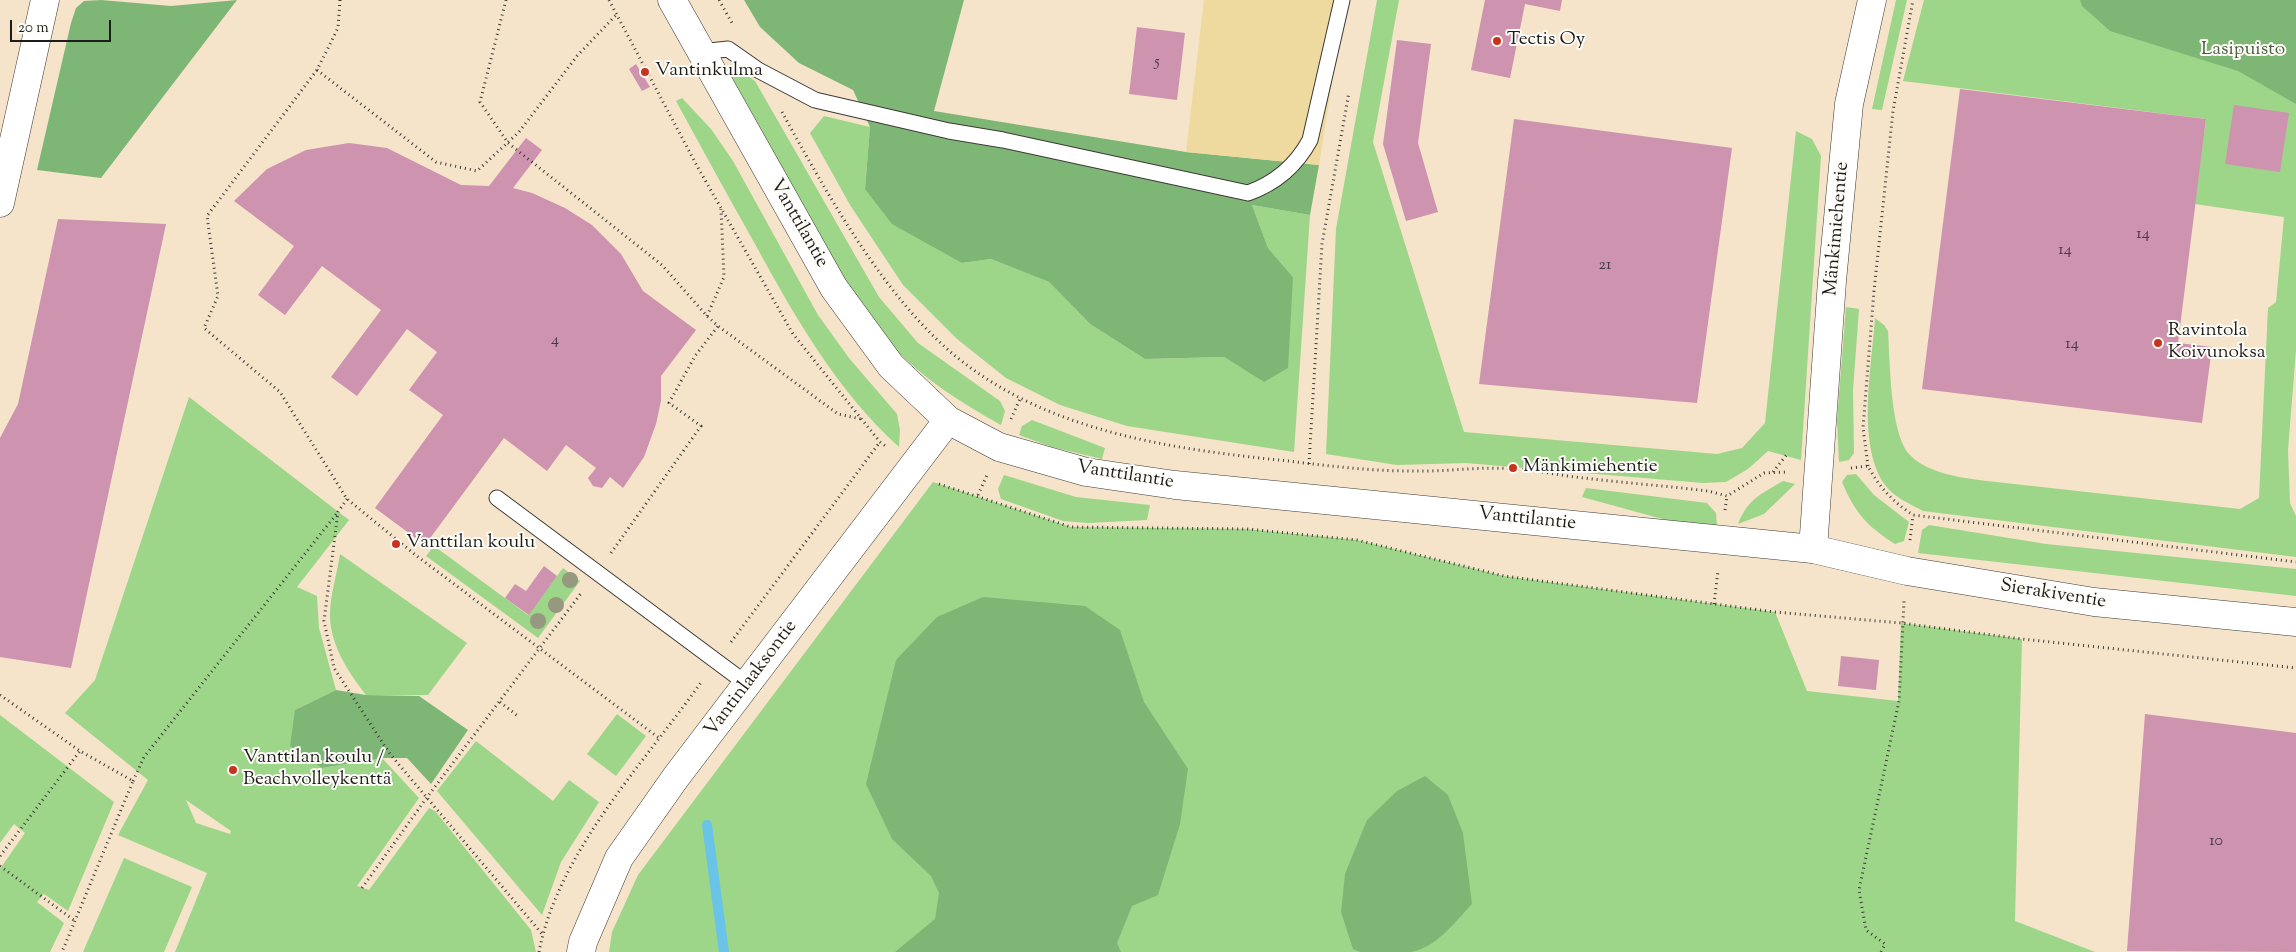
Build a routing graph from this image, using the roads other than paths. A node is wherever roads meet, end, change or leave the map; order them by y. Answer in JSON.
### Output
{"nodes":[{"id":1,"x":45,"y":0,"type":"edge"},
{"id":2,"x":672,"y":0,"type":"edge"},
{"id":3,"x":1342,"y":0,"type":"edge"},
{"id":4,"x":1872,"y":0,"type":"edge"},
{"id":5,"x":700,"y":52,"type":"junction"},
{"id":6,"x":0,"y":203,"type":"edge"},
{"id":7,"x":948,"y":420,"type":"junction"},
{"id":8,"x":497,"y":498,"type":"dead end"},
{"id":9,"x":1813,"y":549,"type":"junction"},
{"id":10,"x":2296,"y":622,"type":"edge"},
{"id":11,"x":747,"y":684,"type":"junction"},
{"id":12,"x":581,"y":952,"type":"edge"}],
"edges":[{"from":1,"to":6,"type":"street"},
{"from":2,"to":5,"type":"street","name":"Vanttilantie"},
{"from":3,"to":5,"type":"lane"},
{"from":4,"to":9,"type":"street","name":"Mänkimiehentie"},
{"from":5,"to":7,"type":"street","name":"Vanttilantie"},
{"from":7,"to":9,"type":"street","name":"Vanttilantie"},
{"from":7,"to":11,"type":"street","name":"Vantinlaaksontie"},
{"from":8,"to":11,"type":"lane"},
{"from":9,"to":10,"type":"street","name":"Sierakiventie"},
{"from":11,"to":12,"type":"street","name":"Vantinlaaksontie"}]}
